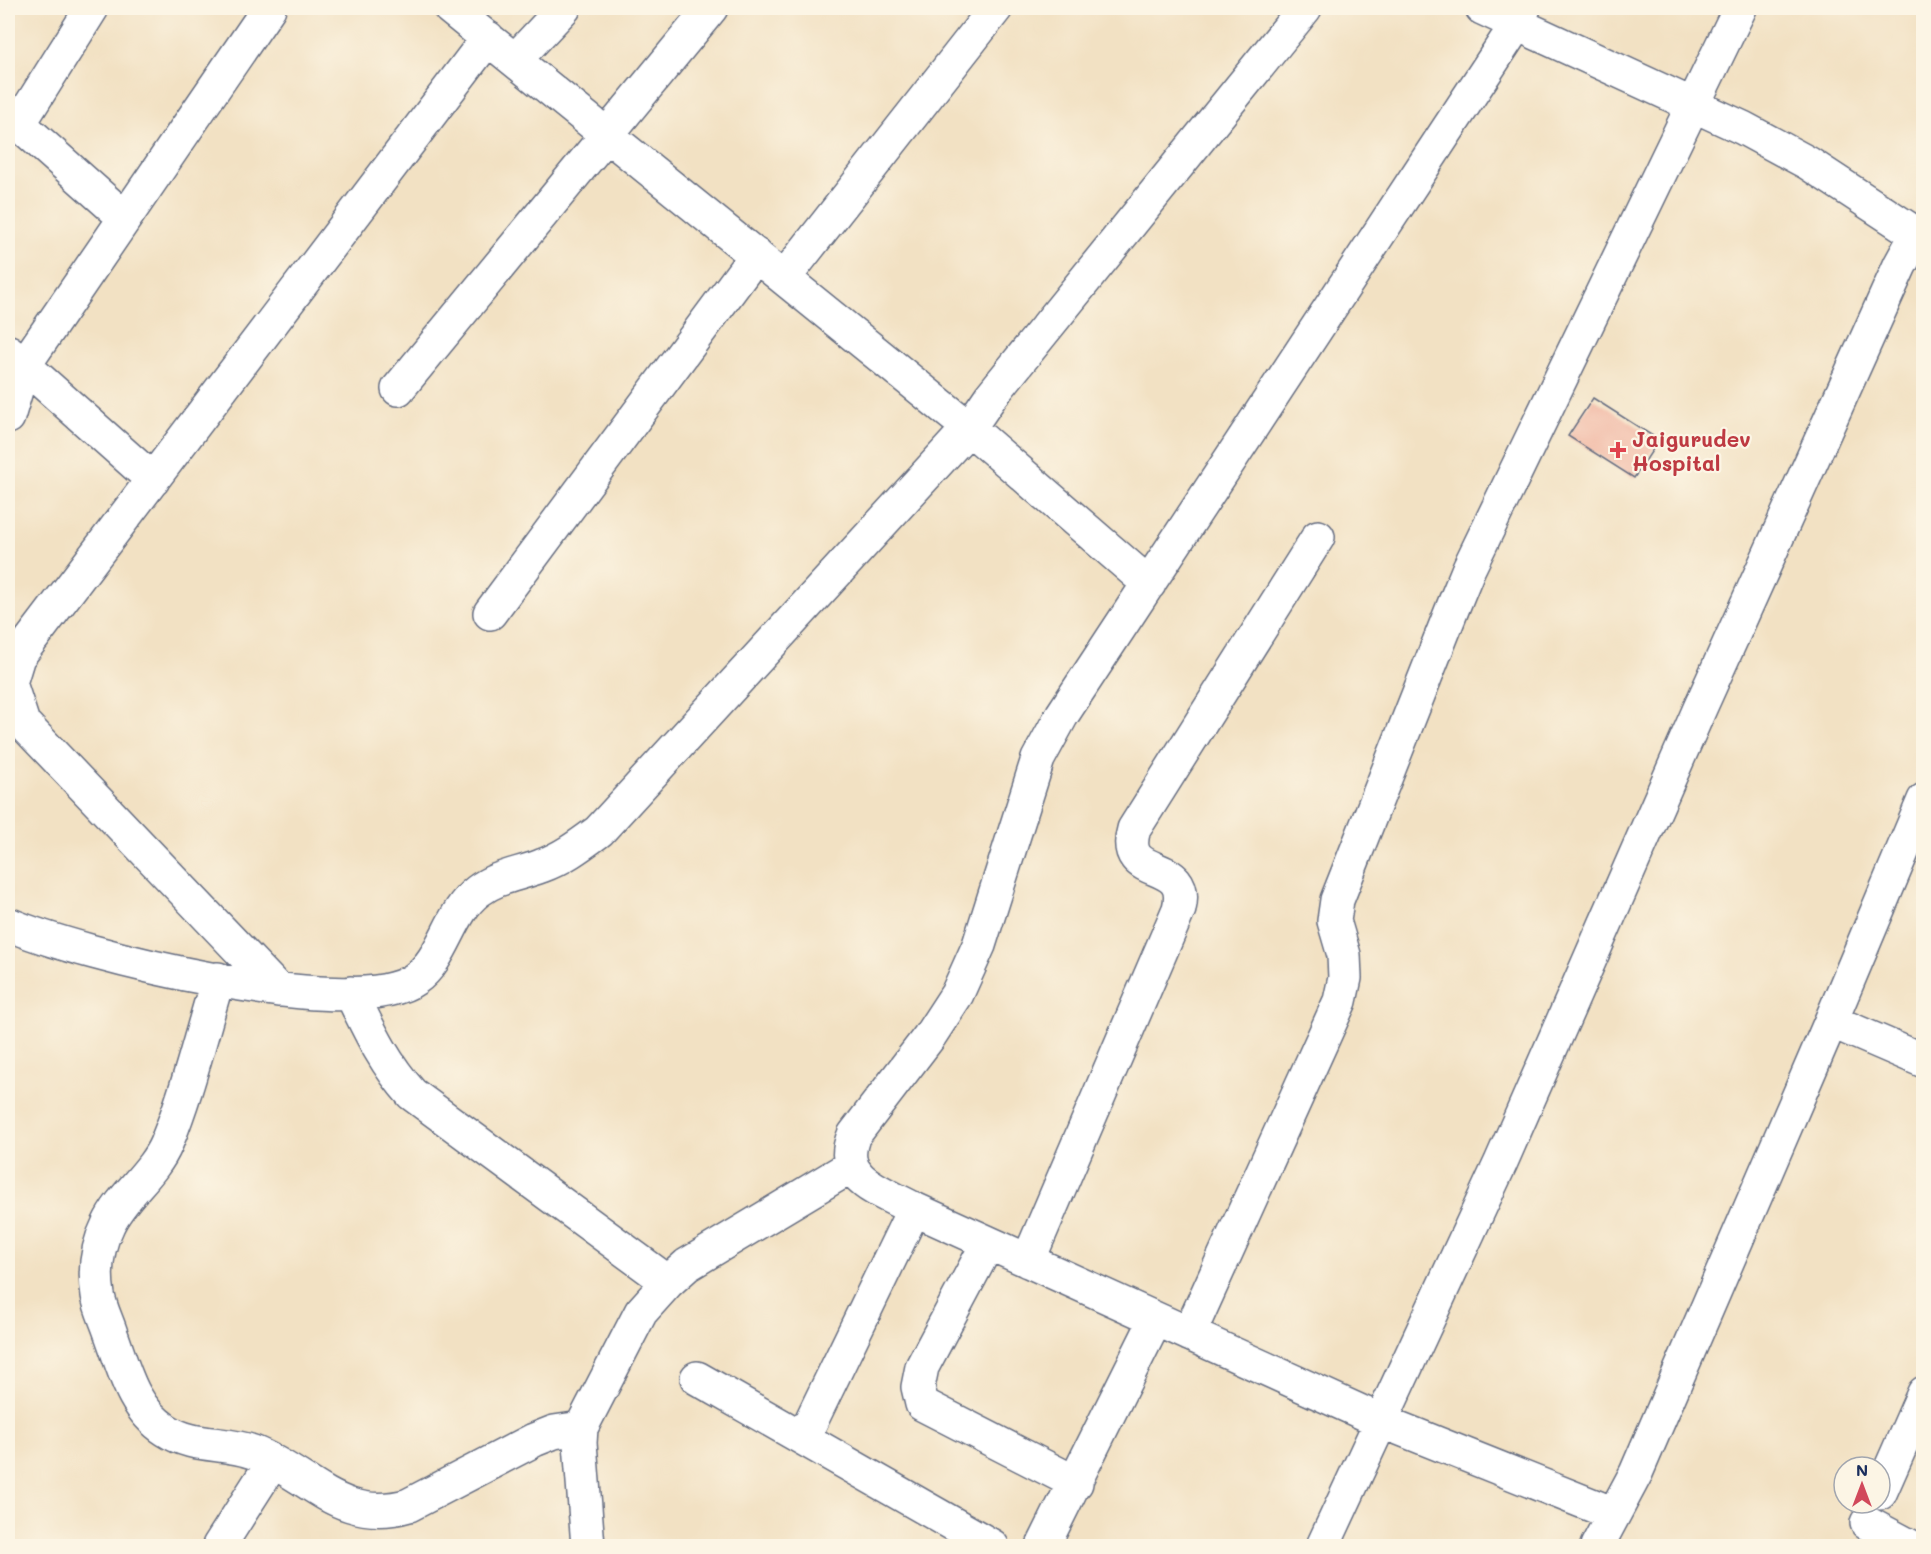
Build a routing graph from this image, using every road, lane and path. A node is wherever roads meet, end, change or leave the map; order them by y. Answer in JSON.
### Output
{"nodes":[{"id":1,"x":92,"y":8,"type":"edge"},
{"id":2,"x":269,"y":8,"type":"edge"},
{"id":3,"x":450,"y":8,"type":"edge"},
{"id":4,"x":564,"y":8,"type":"edge"},
{"id":5,"x":711,"y":8,"type":"edge"},
{"id":6,"x":996,"y":8,"type":"edge"},
{"id":7,"x":1305,"y":8,"type":"edge"},
{"id":8,"x":1482,"y":8,"type":"edge"},
{"id":9,"x":1740,"y":8,"type":"edge"},
{"id":10,"x":1521,"y":16,"type":"edge"},
{"id":11,"x":488,"y":38,"type":"junction"},
{"id":12,"x":515,"y":60,"type":"junction"},
{"id":13,"x":1692,"y":105,"type":"junction"},
{"id":14,"x":13,"y":119,"type":"edge"},
{"id":15,"x":606,"y":134,"type":"junction"},
{"id":16,"x":125,"y":218,"type":"junction"},
{"id":17,"x":1920,"y":236,"type":"edge"},
{"id":18,"x":756,"y":255,"type":"junction"},
{"id":19,"x":784,"y":278,"type":"junction"},
{"id":20,"x":15,"y":359,"type":"edge"},
{"id":21,"x":398,"y":389,"type":"dead end"},
{"id":22,"x":8,"y":417,"type":"edge"},
{"id":23,"x":969,"y":428,"type":"junction"},
{"id":24,"x":153,"y":480,"type":"junction"},
{"id":25,"x":1318,"y":537,"type":"dead end"},
{"id":26,"x":1149,"y":584,"type":"junction"},
{"id":27,"x":490,"y":614,"type":"dead end"},
{"id":28,"x":1923,"y":800,"type":"edge"},
{"id":29,"x":8,"y":924,"type":"edge"},
{"id":30,"x":218,"y":980,"type":"junction"},
{"id":31,"x":278,"y":990,"type":"junction"},
{"id":32,"x":351,"y":993,"type":"junction"},
{"id":33,"x":1831,"y":1022,"type":"junction"},
{"id":34,"x":1923,"y":1061,"type":"edge"},
{"id":35,"x":850,"y":1167,"type":"junction"},
{"id":36,"x":914,"y":1209,"type":"junction"},
{"id":37,"x":988,"y":1243,"type":"junction"},
{"id":38,"x":1028,"y":1261,"type":"junction"},
{"id":39,"x":668,"y":1281,"type":"junction"},
{"id":40,"x":1156,"y":1319,"type":"junction"},
{"id":41,"x":1189,"y":1334,"type":"junction"},
{"id":42,"x":697,"y":1378,"type":"dead end"},
{"id":43,"x":1923,"y":1396,"type":"edge"},
{"id":44,"x":1382,"y":1420,"type":"junction"},
{"id":45,"x":581,"y":1428,"type":"junction"},
{"id":46,"x":803,"y":1438,"type":"junction"},
{"id":47,"x":272,"y":1463,"type":"junction"},
{"id":48,"x":1892,"y":1466,"type":"edge"},
{"id":49,"x":1076,"y":1483,"type":"junction"},
{"id":50,"x":1614,"y":1514,"type":"junction"},
{"id":51,"x":1866,"y":1524,"type":"edge"},
{"id":52,"x":219,"y":1546,"type":"edge"},
{"id":53,"x":588,"y":1546,"type":"edge"},
{"id":54,"x":992,"y":1546,"type":"edge"},
{"id":55,"x":1043,"y":1546,"type":"edge"},
{"id":56,"x":1323,"y":1546,"type":"edge"},
{"id":57,"x":1597,"y":1546,"type":"edge"},
{"id":58,"x":1910,"y":1546,"type":"edge"}],
"edges":[{"from":1,"to":14,"type":"street"},
{"from":2,"to":16,"type":"street"},
{"from":3,"to":11,"type":"street"},
{"from":4,"to":12,"type":"street"},
{"from":5,"to":15,"type":"street"},
{"from":6,"to":19,"type":"street"},
{"from":7,"to":23,"type":"street"},
{"from":8,"to":10,"type":"street"},
{"from":9,"to":13,"type":"street"},
{"from":10,"to":13,"type":"street"},
{"from":10,"to":26,"type":"street"},
{"from":11,"to":12,"type":"street"},
{"from":11,"to":24,"type":"street"},
{"from":12,"to":15,"type":"street"},
{"from":13,"to":17,"type":"street"},
{"from":13,"to":41,"type":"street"},
{"from":14,"to":16,"type":"street"},
{"from":15,"to":18,"type":"street"},
{"from":15,"to":21,"type":"street"},
{"from":16,"to":20,"type":"street"},
{"from":17,"to":44,"type":"street"},
{"from":18,"to":19,"type":"street"},
{"from":18,"to":27,"type":"street"},
{"from":19,"to":23,"type":"street"},
{"from":20,"to":22,"type":"street"},
{"from":20,"to":24,"type":"street"},
{"from":23,"to":26,"type":"street"},
{"from":23,"to":32,"type":"street"},
{"from":24,"to":31,"type":"street"},
{"from":25,"to":38,"type":"street"},
{"from":26,"to":35,"type":"street"},
{"from":28,"to":33,"type":"street"},
{"from":29,"to":30,"type":"street"},
{"from":30,"to":31,"type":"street"},
{"from":30,"to":47,"type":"street"},
{"from":31,"to":32,"type":"street"},
{"from":32,"to":39,"type":"street"},
{"from":33,"to":34,"type":"street"},
{"from":33,"to":50,"type":"street"},
{"from":35,"to":36,"type":"street"},
{"from":35,"to":39,"type":"street"},
{"from":36,"to":37,"type":"street"},
{"from":36,"to":46,"type":"street"},
{"from":37,"to":38,"type":"street"},
{"from":37,"to":49,"type":"street"},
{"from":38,"to":40,"type":"street"},
{"from":39,"to":45,"type":"street"},
{"from":40,"to":41,"type":"street"},
{"from":40,"to":49,"type":"street"},
{"from":41,"to":44,"type":"street"},
{"from":42,"to":46,"type":"street"},
{"from":43,"to":48,"type":"street"},
{"from":44,"to":50,"type":"street"},
{"from":44,"to":56,"type":"street"},
{"from":45,"to":47,"type":"street"},
{"from":45,"to":53,"type":"street"},
{"from":46,"to":54,"type":"street"},
{"from":47,"to":52,"type":"street"},
{"from":49,"to":55,"type":"street"},
{"from":50,"to":57,"type":"street"},
{"from":51,"to":58,"type":"street"}]}
